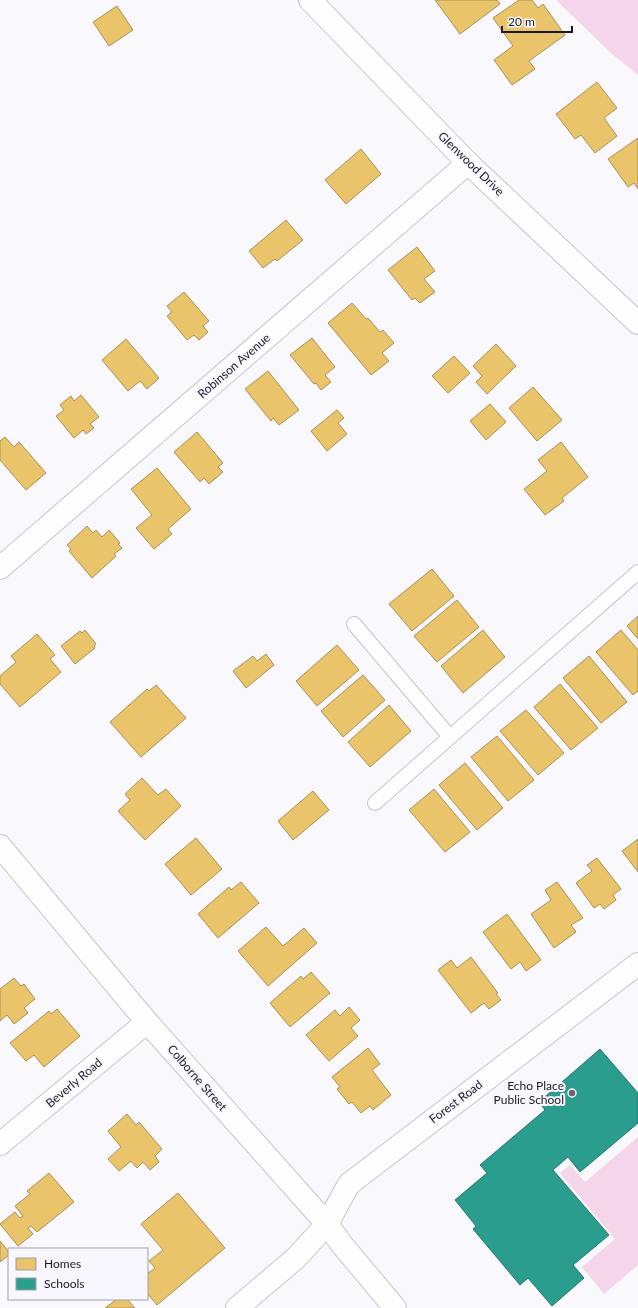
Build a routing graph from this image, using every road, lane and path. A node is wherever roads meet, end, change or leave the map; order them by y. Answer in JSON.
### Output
{"nodes":[{"id":1,"x":310,"y":0,"type":"edge"},
{"id":2,"x":468,"y":163,"type":"junction"},
{"id":3,"x":638,"y":323,"type":"edge"},
{"id":4,"x":0,"y":568,"type":"edge"},
{"id":5,"x":638,"y":572,"type":"edge"},
{"id":6,"x":354,"y":624,"type":"dead end"},
{"id":7,"x":450,"y":737,"type":"junction"},
{"id":8,"x":374,"y":803,"type":"dead end"},
{"id":9,"x":0,"y":846,"type":"edge"},
{"id":10,"x":638,"y":964,"type":"edge"},
{"id":11,"x":147,"y":1022,"type":"junction"},
{"id":12,"x":0,"y":1144,"type":"edge"},
{"id":13,"x":327,"y":1224,"type":"junction"},
{"id":14,"x":237,"y":1308,"type":"edge"},
{"id":15,"x":395,"y":1308,"type":"edge"}],
"edges":[{"from":1,"to":2,"type":"street","name":"Glenwood Drive"},
{"from":2,"to":3,"type":"street","name":"Glenwood Drive"},
{"from":2,"to":4,"type":"street","name":"Robinson Avenue"},
{"from":5,"to":7,"type":"lane"},
{"from":6,"to":7,"type":"lane"},
{"from":7,"to":8,"type":"lane"},
{"from":9,"to":11,"type":"street","name":"Colborne Street"},
{"from":10,"to":13,"type":"street","name":"Forest Road"},
{"from":11,"to":12,"type":"street","name":"Beverly Road"},
{"from":11,"to":13,"type":"street","name":"Colborne Street"},
{"from":13,"to":14,"type":"street","name":"Forest Road"},
{"from":13,"to":15,"type":"street","name":"Colborne Street"}]}
